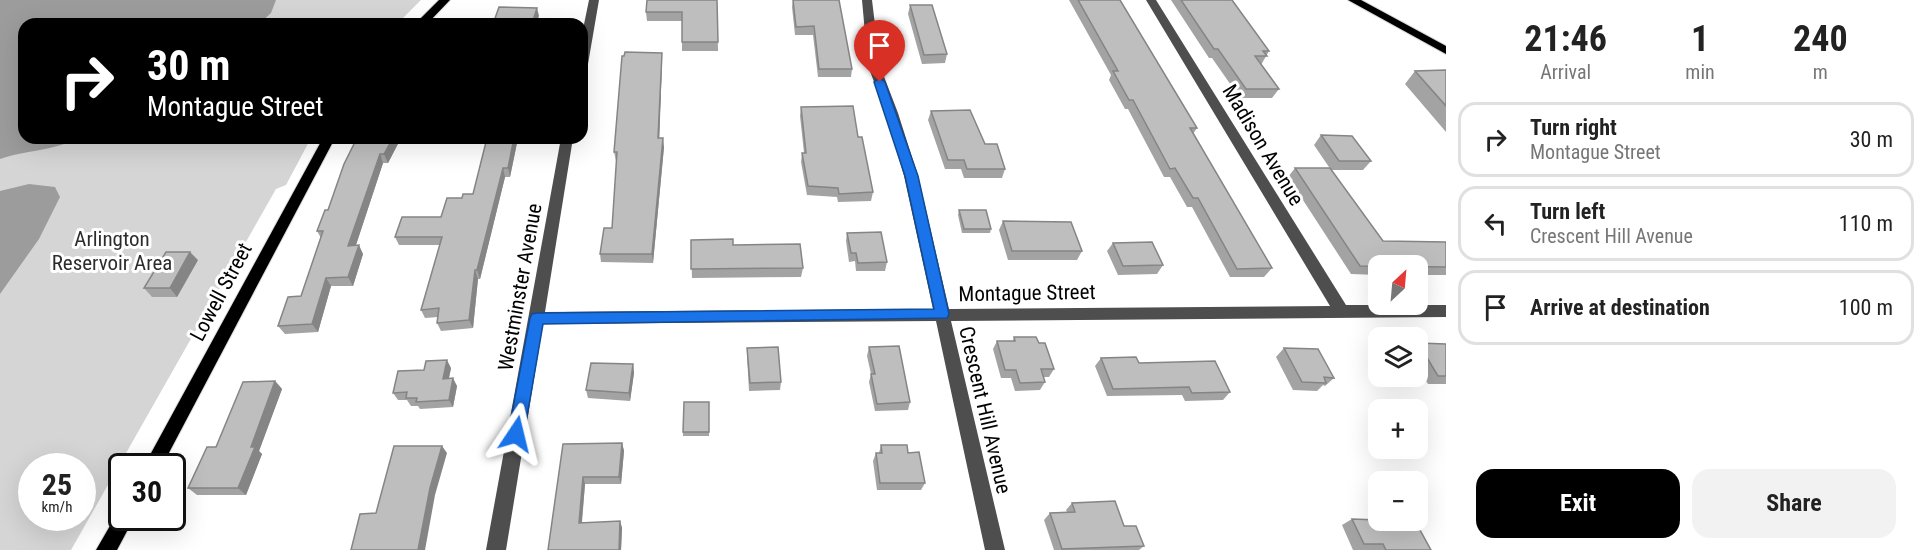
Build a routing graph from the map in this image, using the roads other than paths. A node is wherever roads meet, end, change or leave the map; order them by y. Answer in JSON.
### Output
{"nodes":[{"id":1,"x":445,"y":0,"type":"edge"},
{"id":2,"x":594,"y":0,"type":"edge"},
{"id":3,"x":867,"y":0,"type":"edge"},
{"id":4,"x":1151,"y":0,"type":"edge"},
{"id":5,"x":1353,"y":0,"type":"edge"},
{"id":6,"x":427,"y":18,"type":"edge"},
{"id":7,"x":588,"y":32,"type":"edge"},
{"id":8,"x":1446,"y":51,"type":"edge"},
{"id":9,"x":326,"y":144,"type":"edge"},
{"id":10,"x":566,"y":144,"type":"edge"},
{"id":11,"x":1341,"y":311,"type":"junction"},
{"id":12,"x":1446,"y":311,"type":"edge"},
{"id":13,"x":942,"y":314,"type":"junction"},
{"id":14,"x":537,"y":318,"type":"junction"},
{"id":15,"x":160,"y":453,"type":"edge"},
{"id":16,"x":117,"y":531,"type":"edge"},
{"id":17,"x":106,"y":550,"type":"edge"},
{"id":18,"x":496,"y":550,"type":"edge"},
{"id":19,"x":995,"y":550,"type":"edge"}],
"edges":[{"from":1,"to":6,"type":"main road"},
{"from":2,"to":7,"type":"street"},
{"from":3,"to":13,"type":"street","name":"Crescent Hill Avenue"},
{"from":4,"to":11,"type":"street","name":"Madison Avenue"},
{"from":5,"to":8,"type":"main road"},
{"from":9,"to":15,"type":"main road","name":"Lowell Street"},
{"from":10,"to":14,"type":"street","name":"Westminster Avenue"},
{"from":11,"to":12,"type":"street","name":"Montague Street"},
{"from":11,"to":13,"type":"street","name":"Montague Street"},
{"from":13,"to":14,"type":"street","name":"Montague Street"},
{"from":13,"to":19,"type":"street","name":"Crescent Hill Avenue"},
{"from":14,"to":18,"type":"street","name":"Westminster Avenue"},
{"from":16,"to":17,"type":"main road"}]}
